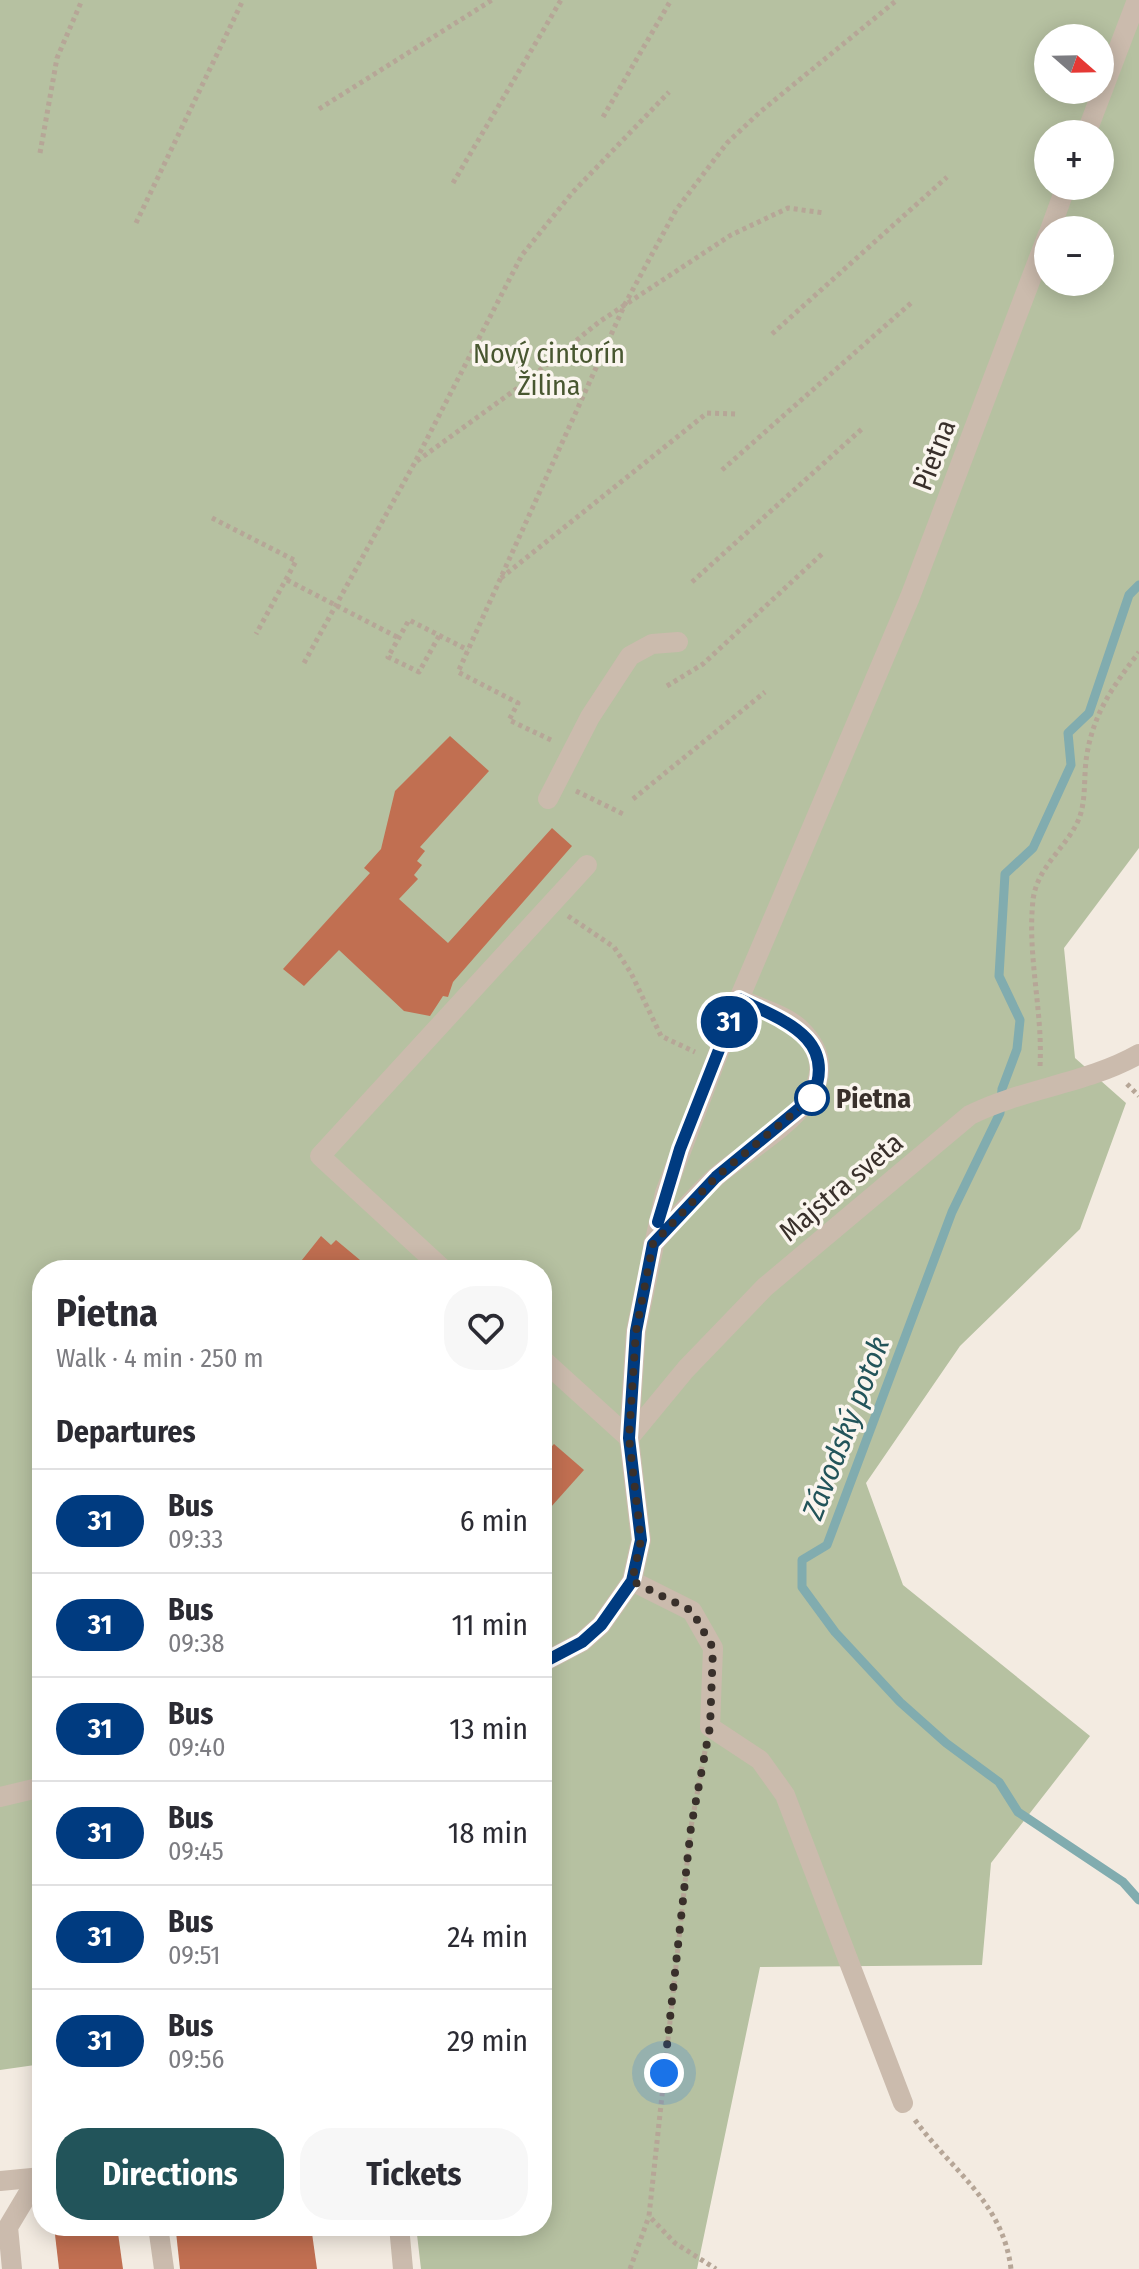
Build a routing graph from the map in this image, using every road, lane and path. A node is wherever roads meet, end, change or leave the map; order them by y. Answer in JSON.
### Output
{"nodes":[{"id":1,"x":82,"y":0,"type":"edge"},
{"id":2,"x":243,"y":0,"type":"edge"},
{"id":3,"x":492,"y":0,"type":"edge"},
{"id":4,"x":561,"y":0,"type":"edge"},
{"id":5,"x":671,"y":0,"type":"edge"},
{"id":6,"x":897,"y":0,"type":"edge"},
{"id":7,"x":1137,"y":0,"type":"edge"},
{"id":8,"x":669,"y":92,"type":"dead end"},
{"id":9,"x":319,"y":109,"type":"dead end"},
{"id":10,"x":603,"y":117,"type":"dead end"},
{"id":11,"x":1091,"y":120,"type":"edge"},
{"id":12,"x":40,"y":153,"type":"dead end"},
{"id":13,"x":947,"y":177,"type":"dead end"},
{"id":14,"x":453,"y":183,"type":"dead end"},
{"id":15,"x":824,"y":213,"type":"dead end"},
{"id":16,"x":136,"y":223,"type":"dead end"},
{"id":17,"x":1034,"y":271,"type":"edge"},
{"id":18,"x":911,"y":303,"type":"dead end"},
{"id":19,"x":625,"y":304,"type":"junction"},
{"id":20,"x":772,"y":334,"type":"dead end"},
{"id":21,"x":738,"y":414,"type":"dead end"},
{"id":22,"x":864,"y":427,"type":"dead end"},
{"id":23,"x":414,"y":464,"type":"junction"},
{"id":24,"x":722,"y":470,"type":"dead end"},
{"id":25,"x":212,"y":518,"type":"dead end"},
{"id":26,"x":824,"y":552,"type":"dead end"},
{"id":27,"x":500,"y":578,"type":"junction"},
{"id":28,"x":286,"y":580,"type":"junction"},
{"id":29,"x":692,"y":582,"type":"dead end"},
{"id":30,"x":336,"y":604,"type":"junction"},
{"id":31,"x":256,"y":634,"type":"dead end"},
{"id":32,"x":439,"y":636,"type":"junction"},
{"id":33,"x":399,"y":638,"type":"junction"},
{"id":34,"x":678,"y":642,"type":"dead end"},
{"id":35,"x":468,"y":650,"type":"junction"},
{"id":36,"x":1139,"y":652,"type":"edge"},
{"id":37,"x":304,"y":663,"type":"dead end"},
{"id":38,"x":667,"y":686,"type":"dead end"},
{"id":39,"x":765,"y":692,"type":"dead end"},
{"id":40,"x":573,"y":751,"type":"junction"},
{"id":41,"x":553,"y":790,"type":"joint"},
{"id":42,"x":633,"y":799,"type":"dead end"},
{"id":43,"x":625,"y":815,"type":"dead end"},
{"id":44,"x":587,"y":865,"type":"dead end"},
{"id":45,"x":552,"y":905,"type":"junction"},
{"id":46,"x":739,"y":999,"type":"junction"},
{"id":47,"x":1139,"y":1054,"type":"edge"},
{"id":48,"x":714,"y":1061,"type":"junction"},
{"id":49,"x":1038,"y":1089,"type":"junction"},
{"id":50,"x":653,"y":1244,"type":"junction"},
{"id":51,"x":433,"y":1260,"type":"edge"},
{"id":52,"x":552,"y":1368,"type":"edge"},
{"id":53,"x":629,"y":1438,"type":"junction"},
{"id":54,"x":632,"y":1581,"type":"junction"},
{"id":55,"x":552,"y":1658,"type":"edge"},
{"id":56,"x":710,"y":1727,"type":"junction"},
{"id":57,"x":32,"y":1789,"type":"edge"},
{"id":58,"x":0,"y":1797,"type":"edge"},
{"id":59,"x":903,"y":2103,"type":"joint"},
{"id":60,"x":32,"y":2178,"type":"edge"},
{"id":61,"x":0,"y":2181,"type":"edge"},
{"id":62,"x":32,"y":2190,"type":"edge"},
{"id":63,"x":649,"y":2216,"type":"junction"},
{"id":64,"x":159,"y":2236,"type":"edge"},
{"id":65,"x":400,"y":2236,"type":"edge"},
{"id":66,"x":12,"y":2269,"type":"edge"},
{"id":67,"x":164,"y":2269,"type":"edge"},
{"id":68,"x":403,"y":2269,"type":"edge"},
{"id":69,"x":630,"y":2269,"type":"edge"},
{"id":70,"x":716,"y":2269,"type":"edge"},
{"id":71,"x":1011,"y":2269,"type":"edge"}],
"edges":[{"from":1,"to":12,"type":"path"},
{"from":2,"to":16,"type":"path"},
{"from":3,"to":9,"type":"path"},
{"from":4,"to":14,"type":"path"},
{"from":5,"to":10,"type":"path"},
{"from":6,"to":19,"type":"path"},
{"from":7,"to":11,"type":"street"},
{"from":8,"to":23,"type":"path"},
{"from":13,"to":20,"type":"path"},
{"from":15,"to":19,"type":"path"},
{"from":17,"to":46,"type":"street","name":"Pietna"},
{"from":18,"to":24,"type":"path"},
{"from":19,"to":23,"type":"path"},
{"from":19,"to":27,"type":"path"},
{"from":21,"to":27,"type":"path"},
{"from":22,"to":29,"type":"path"},
{"from":23,"to":30,"type":"path"},
{"from":25,"to":28,"type":"path"},
{"from":26,"to":38,"type":"path"},
{"from":27,"to":35,"type":"path"},
{"from":28,"to":30,"type":"path"},
{"from":28,"to":31,"type":"path"},
{"from":30,"to":33,"type":"path"},
{"from":30,"to":37,"type":"path"},
{"from":32,"to":33,"type":"path"},
{"from":32,"to":33,"type":"path"},
{"from":32,"to":35,"type":"path"},
{"from":34,"to":40,"type":"street"},
{"from":35,"to":40,"type":"path"},
{"from":36,"to":49,"type":"path"},
{"from":39,"to":42,"type":"path"},
{"from":40,"to":41,"type":"street"},
{"from":41,"to":43,"type":"path"},
{"from":44,"to":45,"type":"street"},
{"from":45,"to":48,"type":"path"},
{"from":45,"to":51,"type":"street"},
{"from":46,"to":48,"type":"street","name":"Pietna"},
{"from":46,"to":50,"type":"street"},
{"from":47,"to":49,"type":"street","name":"Majstra sveta"},
{"from":48,"to":50,"type":"street","name":"Pietna"},
{"from":49,"to":53,"type":"street","name":"Majstra sveta"},
{"from":50,"to":53,"type":"street","name":"Pietna"},
{"from":52,"to":53,"type":"street"},
{"from":53,"to":54,"type":"street","name":"Pietna"},
{"from":54,"to":55,"type":"street","name":"Pietna"},
{"from":54,"to":56,"type":"street"},
{"from":56,"to":59,"type":"street"},
{"from":56,"to":63,"type":"path"},
{"from":57,"to":58,"type":"street"},
{"from":59,"to":71,"type":"path"},
{"from":60,"to":61,"type":"street"},
{"from":62,"to":66,"type":"street"},
{"from":63,"to":69,"type":"path"},
{"from":63,"to":70,"type":"path"},
{"from":64,"to":67,"type":"street"},
{"from":65,"to":68,"type":"street"}]}
